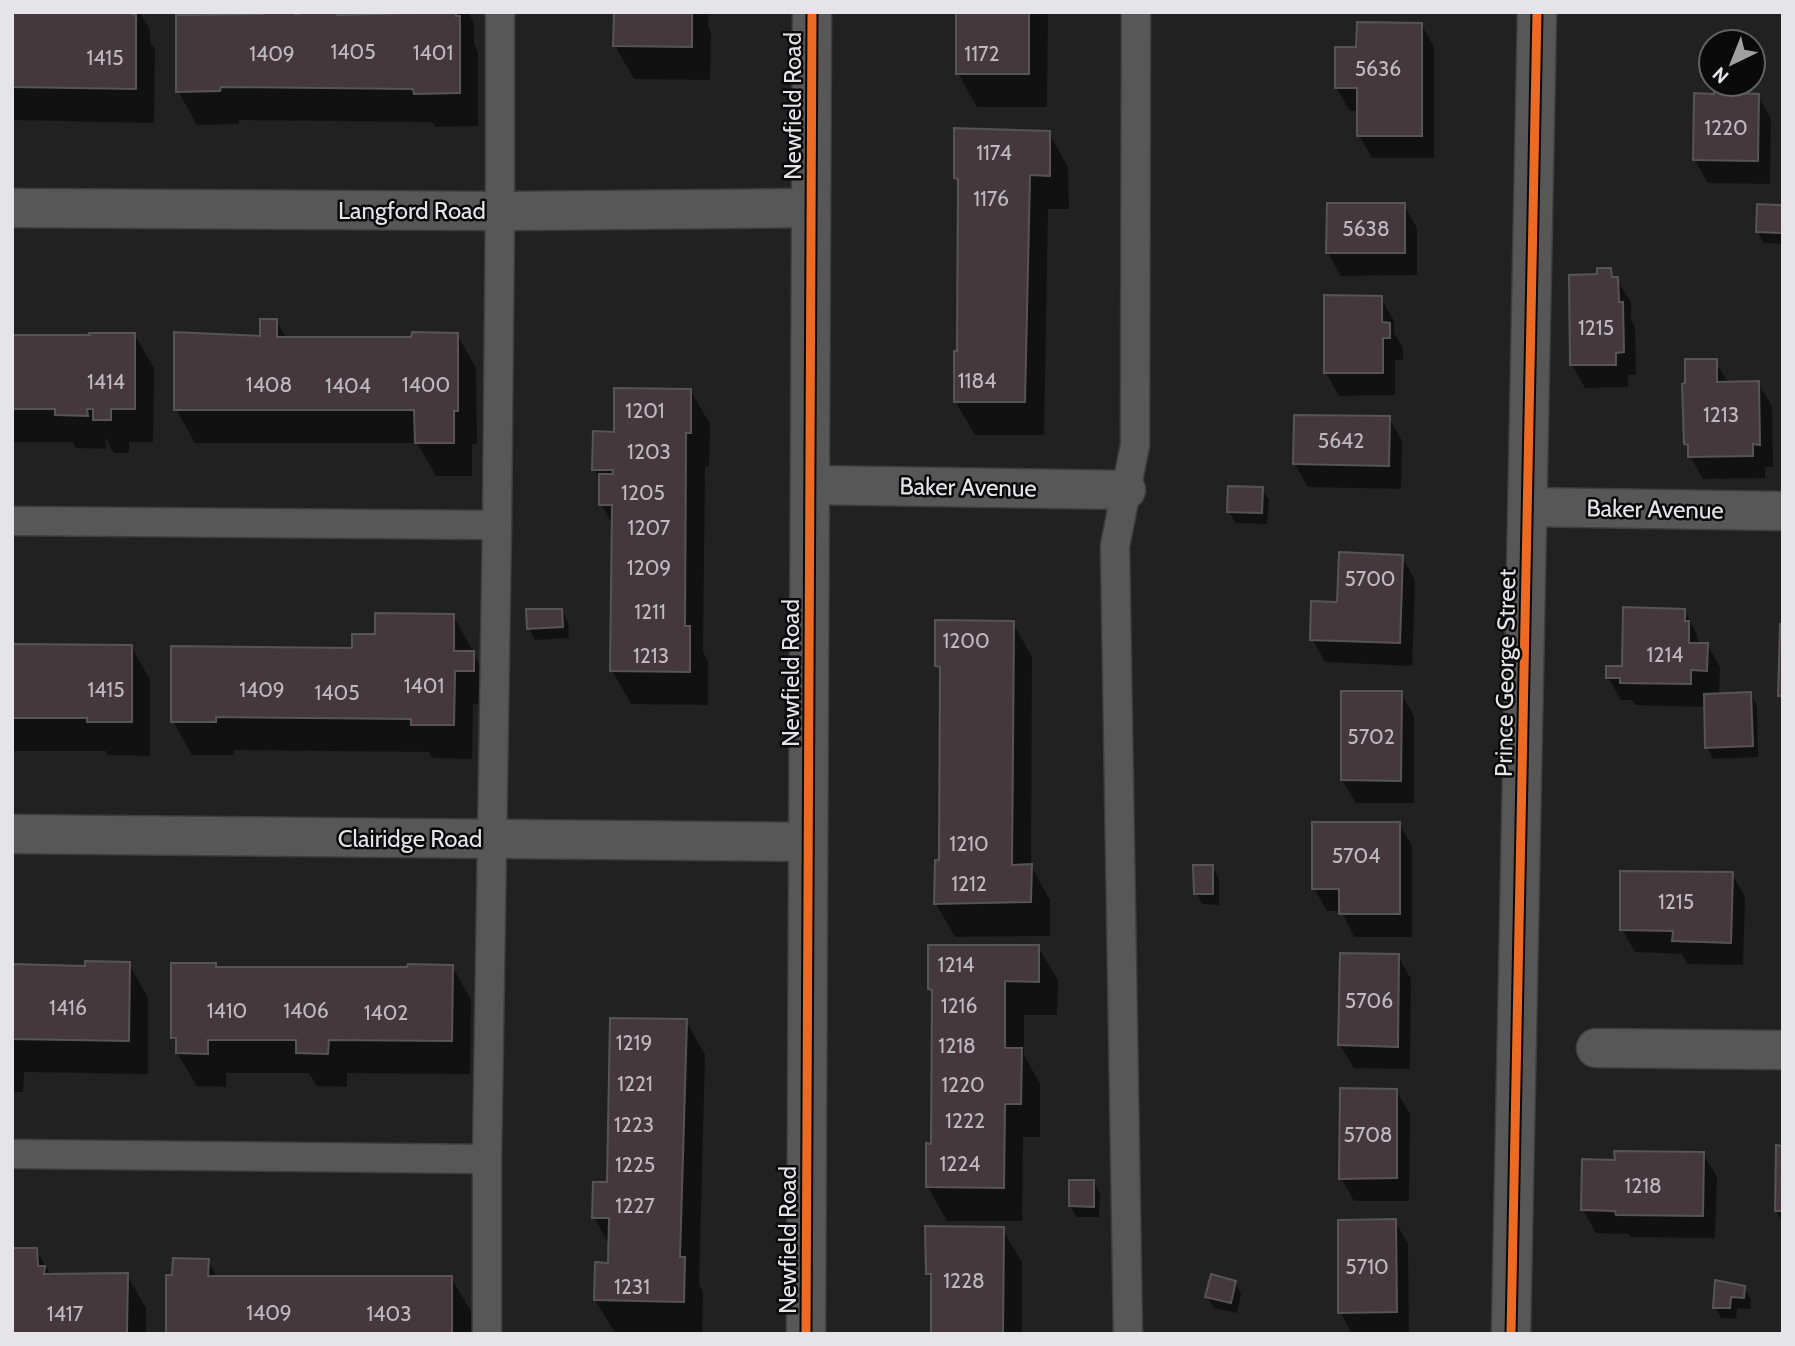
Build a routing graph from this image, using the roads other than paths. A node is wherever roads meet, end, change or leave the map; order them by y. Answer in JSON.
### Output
{"nodes":[{"id":1,"x":500,"y":12,"type":"edge"},
{"id":2,"x":812,"y":12,"type":"edge"},
{"id":3,"x":1136,"y":12,"type":"edge"},
{"id":4,"x":1537,"y":12,"type":"edge"},
{"id":5,"x":12,"y":208,"type":"edge"},
{"id":6,"x":811,"y":208,"type":"junction"},
{"id":7,"x":500,"y":211,"type":"junction"},
{"id":8,"x":810,"y":485,"type":"junction"},
{"id":9,"x":1126,"y":490,"type":"junction"},
{"id":10,"x":1528,"y":507,"type":"junction"},
{"id":11,"x":1783,"y":511,"type":"edge"},
{"id":12,"x":12,"y":521,"type":"edge"},
{"id":13,"x":497,"y":525,"type":"junction"},
{"id":14,"x":12,"y":834,"type":"edge"},
{"id":15,"x":493,"y":838,"type":"junction"},
{"id":16,"x":808,"y":842,"type":"junction"},
{"id":17,"x":1597,"y":1048,"type":"dead end"},
{"id":18,"x":1783,"y":1050,"type":"edge"},
{"id":19,"x":12,"y":1154,"type":"edge"},
{"id":20,"x":487,"y":1159,"type":"junction"},
{"id":21,"x":487,"y":1334,"type":"edge"},
{"id":22,"x":806,"y":1334,"type":"edge"},
{"id":23,"x":1128,"y":1334,"type":"edge"},
{"id":24,"x":1511,"y":1334,"type":"edge"}],
"edges":[{"from":1,"to":7,"type":"lane"},
{"from":2,"to":6,"type":"street","name":"Newfield Road"},
{"from":3,"to":9,"type":"lane"},
{"from":4,"to":10,"type":"street","name":"Prince George Street"},
{"from":5,"to":7,"type":"street","name":"Langford Road"},
{"from":6,"to":7,"type":"street","name":"Langford Road"},
{"from":6,"to":8,"type":"street","name":"Newfield Road"},
{"from":7,"to":13,"type":"lane"},
{"from":8,"to":9,"type":"street","name":"Baker Avenue"},
{"from":8,"to":16,"type":"street","name":"Newfield Road"},
{"from":9,"to":23,"type":"lane"},
{"from":10,"to":11,"type":"street","name":"Baker Avenue"},
{"from":10,"to":24,"type":"street","name":"Prince George Street"},
{"from":12,"to":13,"type":"lane"},
{"from":13,"to":15,"type":"lane"},
{"from":14,"to":15,"type":"street","name":"Clairidge Road"},
{"from":15,"to":16,"type":"street","name":"Clairidge Road"},
{"from":15,"to":20,"type":"lane"},
{"from":16,"to":22,"type":"street","name":"Newfield Road"},
{"from":17,"to":18,"type":"street"},
{"from":19,"to":20,"type":"lane"},
{"from":20,"to":21,"type":"lane"}]}
